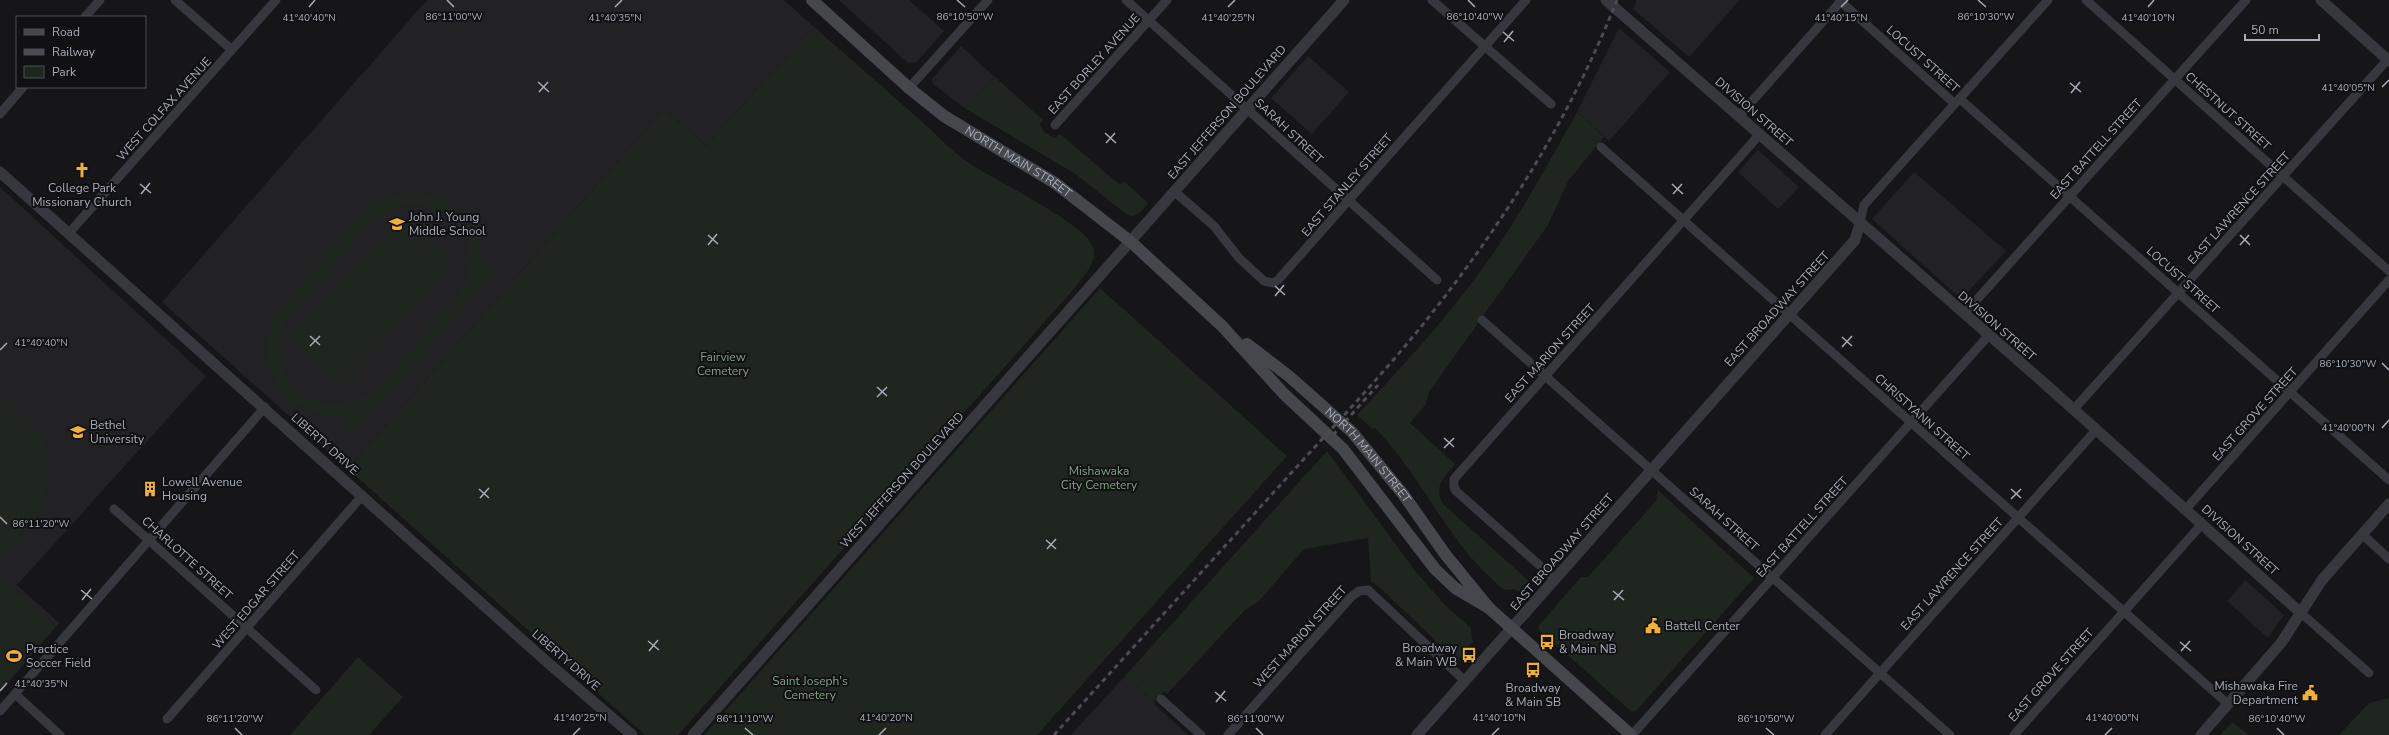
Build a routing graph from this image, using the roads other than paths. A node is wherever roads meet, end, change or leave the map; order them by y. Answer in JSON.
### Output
{"nodes":[{"id":1,"x":100,"y":0,"type":"edge"},
{"id":2,"x":175,"y":0,"type":"edge"},
{"id":3,"x":276,"y":0,"type":"edge"},
{"id":4,"x":812,"y":0,"type":"edge"},
{"id":5,"x":988,"y":0,"type":"edge"},
{"id":6,"x":1126,"y":0,"type":"edge"},
{"id":7,"x":1167,"y":0,"type":"edge"},
{"id":8,"x":1344,"y":0,"type":"edge"},
{"id":9,"x":1432,"y":0,"type":"edge"},
{"id":10,"x":1526,"y":0,"type":"edge"},
{"id":11,"x":1606,"y":0,"type":"edge"},
{"id":12,"x":2048,"y":0,"type":"edge"},
{"id":13,"x":2086,"y":0,"type":"edge"},
{"id":14,"x":2246,"y":0,"type":"edge"},
{"id":15,"x":2321,"y":0,"type":"edge"},
{"id":16,"x":1840,"y":1,"type":"edge"},
{"id":17,"x":86,"y":16,"type":"edge"},
{"id":18,"x":1149,"y":20,"type":"junction"},
{"id":19,"x":1486,"y":46,"type":"junction"},
{"id":20,"x":232,"y":50,"type":"junction"},
{"id":21,"x":2389,"y":60,"type":"edge"},
{"id":22,"x":2175,"y":80,"type":"junction"},
{"id":23,"x":23,"y":88,"type":"edge"},
{"id":24,"x":909,"y":88,"type":"junction"},
{"id":25,"x":1958,"y":102,"type":"junction"},
{"id":26,"x":1551,"y":104,"type":"dead end"},
{"id":27,"x":1247,"y":110,"type":"junction"},
{"id":28,"x":0,"y":114,"type":"edge"},
{"id":29,"x":1739,"y":116,"type":"junction"},
{"id":30,"x":1055,"y":125,"type":"dead end"},
{"id":31,"x":1760,"y":134,"type":"junction"},
{"id":32,"x":1601,"y":147,"type":"dead end"},
{"id":33,"x":0,"y":172,"type":"edge"},
{"id":34,"x":2283,"y":176,"type":"junction"},
{"id":35,"x":1175,"y":192,"type":"junction"},
{"id":36,"x":2070,"y":196,"type":"junction"},
{"id":37,"x":1349,"y":201,"type":"junction"},
{"id":38,"x":1683,"y":221,"type":"junction"},
{"id":39,"x":1860,"y":223,"type":"junction"},
{"id":40,"x":69,"y":233,"type":"junction"},
{"id":41,"x":1131,"y":242,"type":"junction"},
{"id":42,"x":2389,"y":271,"type":"edge"},
{"id":43,"x":1437,"y":280,"type":"dead end"},
{"id":44,"x":2389,"y":280,"type":"edge"},
{"id":45,"x":2180,"y":292,"type":"junction"},
{"id":46,"x":1964,"y":314,"type":"junction"},
{"id":47,"x":1789,"y":315,"type":"junction"},
{"id":48,"x":1482,"y":320,"type":"dead end"},
{"id":49,"x":1222,"y":326,"type":"junction"},
{"id":50,"x":1989,"y":335,"type":"junction"},
{"id":51,"x":1546,"y":376,"type":"junction"},
{"id":52,"x":2291,"y":392,"type":"junction"},
{"id":53,"x":264,"y":407,"type":"junction"},
{"id":54,"x":2074,"y":409,"type":"junction"},
{"id":55,"x":1912,"y":424,"type":"junction"},
{"id":56,"x":2096,"y":430,"type":"junction"},
{"id":57,"x":1651,"y":471,"type":"junction"},
{"id":58,"x":2389,"y":480,"type":"edge"},
{"id":59,"x":362,"y":496,"type":"junction"},
{"id":60,"x":2389,"y":504,"type":"edge"},
{"id":61,"x":114,"y":509,"type":"dead end"},
{"id":62,"x":2186,"y":509,"type":"junction"},
{"id":63,"x":2018,"y":518,"type":"junction"},
{"id":64,"x":2202,"y":524,"type":"junction"},
{"id":65,"x":2362,"y":534,"type":"junction"},
{"id":66,"x":149,"y":540,"type":"junction"},
{"id":67,"x":2389,"y":559,"type":"edge"},
{"id":68,"x":1772,"y":578,"type":"junction"},
{"id":69,"x":1555,"y":580,"type":"junction"},
{"id":70,"x":1489,"y":608,"type":"junction"},
{"id":71,"x":2124,"y":612,"type":"junction"},
{"id":72,"x":2301,"y":613,"type":"junction"},
{"id":73,"x":247,"y":628,"type":"junction"},
{"id":74,"x":1512,"y":629,"type":"junction"},
{"id":75,"x":1880,"y":673,"type":"junction"},
{"id":76,"x":2369,"y":673,"type":"dead end"},
{"id":77,"x":1465,"y":681,"type":"junction"},
{"id":78,"x":316,"y":690,"type":"dead end"},
{"id":79,"x":15,"y":694,"type":"junction"},
{"id":80,"x":1160,"y":699,"type":"dead end"},
{"id":81,"x":2228,"y":704,"type":"junction"},
{"id":82,"x":0,"y":711,"type":"edge"},
{"id":83,"x":167,"y":719,"type":"dead end"},
{"id":84,"x":60,"y":735,"type":"edge"},
{"id":85,"x":632,"y":735,"type":"edge"},
{"id":86,"x":693,"y":735,"type":"edge"},
{"id":87,"x":1201,"y":735,"type":"edge"},
{"id":88,"x":1228,"y":735,"type":"edge"},
{"id":89,"x":1417,"y":735,"type":"edge"},
{"id":90,"x":1632,"y":735,"type":"edge"},
{"id":91,"x":1826,"y":735,"type":"edge"},
{"id":92,"x":1950,"y":735,"type":"edge"},
{"id":93,"x":2014,"y":735,"type":"edge"},
{"id":94,"x":2201,"y":735,"type":"edge"}],
"edges":[{"from":1,"to":17,"type":"street"},
{"from":2,"to":20,"type":"street"},
{"from":3,"to":20,"type":"street","name":"WEST COLFAX AVENUE"},
{"from":4,"to":24,"type":"main road","name":"NORTH MAIN STREET"},
{"from":5,"to":24,"type":"street"},
{"from":6,"to":18,"type":"street","name":"SARAH STREET"},
{"from":7,"to":18,"type":"street","name":"EAST BORLEY AVENUE"},
{"from":8,"to":27,"type":"street","name":"EAST JEFFERSON BOULEVARD"},
{"from":9,"to":19,"type":"street"},
{"from":10,"to":19,"type":"street","name":"EAST STANLEY STREET"},
{"from":11,"to":29,"type":"street","name":"DIVISION STREET"},
{"from":12,"to":25,"type":"street","name":"EAST BROADWAY STREET"},
{"from":13,"to":22,"type":"street","name":"CHESTNUT STREET"},
{"from":14,"to":22,"type":"street","name":"EAST BATTELL STREET"},
{"from":15,"to":21,"type":"street"},
{"from":16,"to":25,"type":"street","name":"LOCUST STREET"},
{"from":16,"to":29,"type":"street"},
{"from":18,"to":27,"type":"street","name":"SARAH STREET"},
{"from":18,"to":30,"type":"street","name":"EAST BORLEY AVENUE"},
{"from":19,"to":26,"type":"street"},
{"from":19,"to":37,"type":"street","name":"EAST STANLEY STREET"},
{"from":20,"to":40,"type":"street","name":"WEST COLFAX AVENUE"},
{"from":21,"to":34,"type":"street","name":"EAST LAWRENCE STREET"},
{"from":22,"to":34,"type":"street","name":"CHESTNUT STREET"},
{"from":22,"to":36,"type":"street","name":"EAST BATTELL STREET"},
{"from":23,"to":28,"type":"street"},
{"from":24,"to":41,"type":"main road","name":"NORTH MAIN STREET"},
{"from":25,"to":36,"type":"street","name":"LOCUST STREET"},
{"from":25,"to":39,"type":"street","name":"EAST BROADWAY STREET"},
{"from":27,"to":35,"type":"street","name":"EAST JEFFERSON BOULEVARD"},
{"from":27,"to":37,"type":"street","name":"SARAH STREET"},
{"from":29,"to":31,"type":"street","name":"DIVISION STREET"},
{"from":31,"to":38,"type":"street","name":"EAST MARION STREET"},
{"from":31,"to":39,"type":"street","name":"DIVISION STREET"},
{"from":32,"to":38,"type":"street","name":"CHRISTYANN STREET"},
{"from":33,"to":40,"type":"street","name":"LIBERTY DRIVE"},
{"from":34,"to":42,"type":"street","name":"CHESTNUT STREET"},
{"from":34,"to":45,"type":"street","name":"EAST LAWRENCE STREET"},
{"from":35,"to":37,"type":"street","name":"EAST STANLEY STREET"},
{"from":35,"to":41,"type":"street","name":"EAST JEFFERSON BOULEVARD"},
{"from":36,"to":45,"type":"street","name":"LOCUST STREET"},
{"from":36,"to":46,"type":"street","name":"EAST BATTELL STREET"},
{"from":37,"to":43,"type":"street","name":"SARAH STREET"},
{"from":38,"to":47,"type":"street","name":"CHRISTYANN STREET"},
{"from":38,"to":51,"type":"street","name":"EAST MARION STREET"},
{"from":39,"to":46,"type":"street","name":"DIVISION STREET"},
{"from":39,"to":47,"type":"street","name":"EAST BROADWAY STREET"},
{"from":40,"to":53,"type":"street","name":"LIBERTY DRIVE"},
{"from":41,"to":49,"type":"main road","name":"NORTH MAIN STREET"},
{"from":41,"to":86,"type":"street","name":"WEST JEFFERSON BOULEVARD"},
{"from":44,"to":52,"type":"street","name":"EAST GROVE STREET"},
{"from":45,"to":52,"type":"street","name":"LOCUST STREET"},
{"from":45,"to":54,"type":"street","name":"EAST LAWRENCE STREET"},
{"from":46,"to":50,"type":"street","name":"DIVISION STREET"},
{"from":47,"to":55,"type":"street","name":"CHRISTYANN STREET"},
{"from":47,"to":57,"type":"street","name":"EAST BROADWAY STREET"},
{"from":48,"to":51,"type":"street","name":"SARAH STREET"},
{"from":49,"to":70,"type":"main road","name":"NORTH MAIN STREET"},
{"from":49,"to":70,"type":"main road","name":"NORTH MAIN STREET"},
{"from":50,"to":54,"type":"street","name":"DIVISION STREET"},
{"from":50,"to":55,"type":"street","name":"EAST BATTELL STREET"},
{"from":51,"to":57,"type":"street","name":"SARAH STREET"},
{"from":51,"to":69,"type":"street","name":"EAST MARION STREET"},
{"from":52,"to":58,"type":"street","name":"LOCUST STREET"},
{"from":52,"to":62,"type":"street","name":"EAST GROVE STREET"},
{"from":53,"to":59,"type":"street","name":"LIBERTY DRIVE"},
{"from":53,"to":66,"type":"street"},
{"from":54,"to":56,"type":"street","name":"DIVISION STREET"},
{"from":55,"to":63,"type":"street","name":"CHRISTYANN STREET"},
{"from":55,"to":68,"type":"street","name":"EAST BATTELL STREET"},
{"from":56,"to":62,"type":"street","name":"DIVISION STREET"},
{"from":56,"to":63,"type":"street","name":"EAST LAWRENCE STREET"},
{"from":57,"to":68,"type":"street","name":"SARAH STREET"},
{"from":57,"to":69,"type":"street","name":"EAST BROADWAY STREET"},
{"from":59,"to":73,"type":"street","name":"WEST EDGAR STREET"},
{"from":59,"to":85,"type":"street","name":"LIBERTY DRIVE"},
{"from":60,"to":65,"type":"street"},
{"from":61,"to":66,"type":"street","name":"CHARLOTTE STREET"},
{"from":62,"to":64,"type":"street","name":"DIVISION STREET"},
{"from":63,"to":71,"type":"street","name":"CHRISTYANN STREET"},
{"from":63,"to":75,"type":"street","name":"EAST LAWRENCE STREET"},
{"from":64,"to":71,"type":"street","name":"EAST GROVE STREET"},
{"from":64,"to":72,"type":"street","name":"DIVISION STREET"},
{"from":65,"to":67,"type":"street"},
{"from":65,"to":72,"type":"street"},
{"from":66,"to":73,"type":"street","name":"CHARLOTTE STREET"},
{"from":66,"to":79,"type":"street"},
{"from":68,"to":75,"type":"street","name":"SARAH STREET"},
{"from":68,"to":90,"type":"street","name":"EAST BATTELL STREET"},
{"from":69,"to":74,"type":"street","name":"EAST BROADWAY STREET"},
{"from":70,"to":74,"type":"main road","name":"NORTH MAIN STREET"},
{"from":71,"to":81,"type":"street","name":"CHRISTYANN STREET"},
{"from":71,"to":93,"type":"street","name":"EAST GROVE STREET"},
{"from":72,"to":76,"type":"street","name":"DIVISION STREET"},
{"from":72,"to":81,"type":"street"},
{"from":73,"to":78,"type":"street","name":"CHARLOTTE STREET"},
{"from":73,"to":83,"type":"street","name":"WEST EDGAR STREET"},
{"from":74,"to":77,"type":"street","name":"EAST BROADWAY STREET"},
{"from":74,"to":90,"type":"main road","name":"NORTH MAIN STREET"},
{"from":75,"to":91,"type":"street","name":"EAST LAWRENCE STREET"},
{"from":75,"to":92,"type":"street","name":"SARAH STREET"},
{"from":77,"to":88,"type":"street","name":"WEST MARION STREET"},
{"from":77,"to":89,"type":"street","name":"EAST BROADWAY STREET"},
{"from":79,"to":82,"type":"street"},
{"from":79,"to":84,"type":"street"},
{"from":80,"to":87,"type":"street"},
{"from":81,"to":94,"type":"street"}]}
